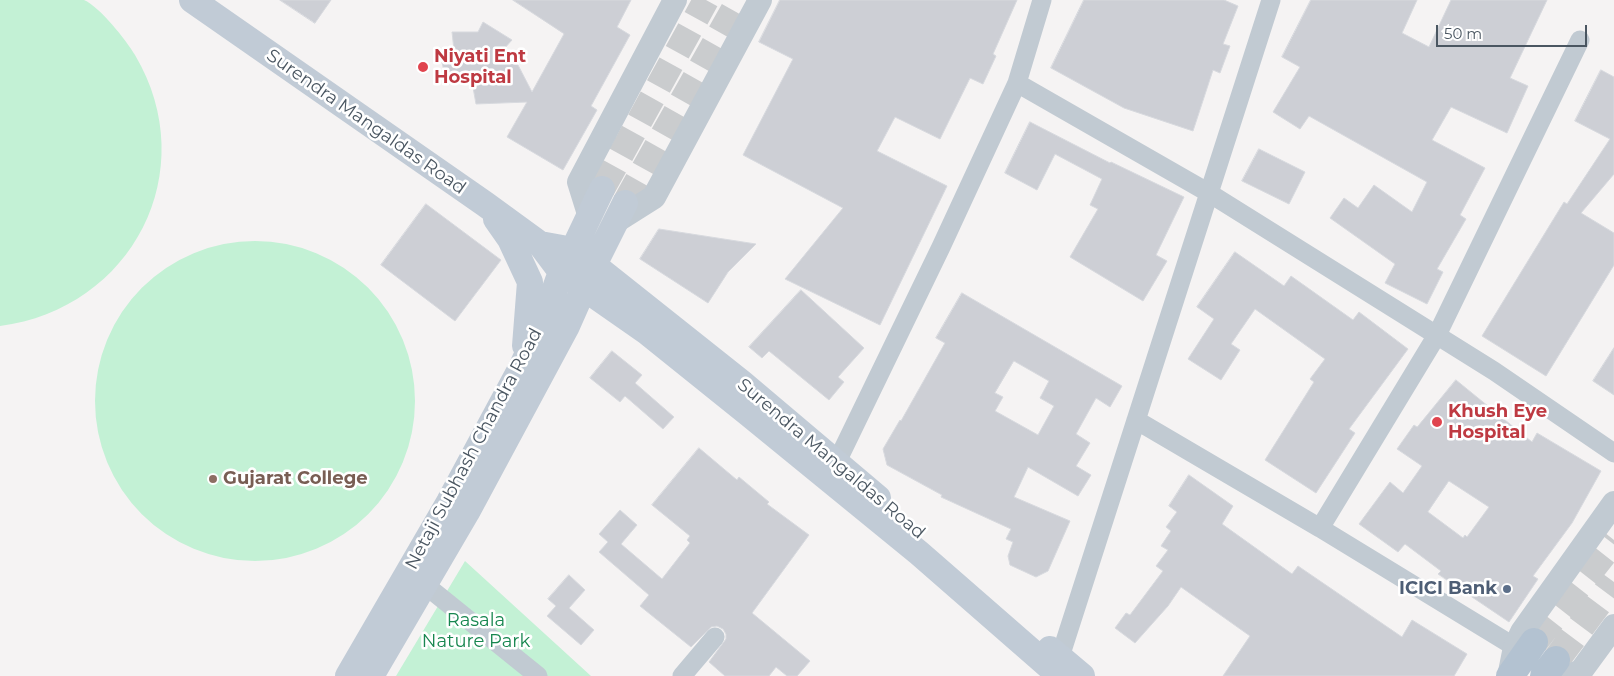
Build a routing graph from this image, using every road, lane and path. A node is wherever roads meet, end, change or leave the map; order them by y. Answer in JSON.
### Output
{"nodes":[{"id":1,"x":192,"y":0,"type":"edge"},
{"id":2,"x":675,"y":0,"type":"edge"},
{"id":3,"x":760,"y":0,"type":"edge"},
{"id":4,"x":1042,"y":0,"type":"edge"},
{"id":5,"x":1271,"y":0,"type":"edge"},
{"id":6,"x":1580,"y":40,"type":"dead end"},
{"id":7,"x":1017,"y":83,"type":"junction"},
{"id":8,"x":602,"y":189,"type":"tunnel mouth"},
{"id":9,"x":1209,"y":193,"type":"junction"},
{"id":10,"x":485,"y":204,"type":"junction"},
{"id":11,"x":620,"y":212,"type":"joint"},
{"id":12,"x":589,"y":214,"type":"junction"},
{"id":13,"x":578,"y":269,"type":"junction"},
{"id":14,"x":1437,"y":335,"type":"junction"},
{"id":15,"x":522,"y":366,"type":"junction"},
{"id":16,"x":1136,"y":420,"type":"junction"},
{"id":17,"x":1614,"y":453,"type":"edge"},
{"id":18,"x":832,"y":471,"type":"junction"},
{"id":19,"x":1614,"y":503,"type":"edge"},
{"id":20,"x":1320,"y":528,"type":"junction"},
{"id":21,"x":424,"y":584,"type":"junction"},
{"id":22,"x":1614,"y":626,"type":"edge"},
{"id":23,"x":715,"y":637,"type":"dead end"},
{"id":24,"x":1524,"y":645,"type":"junction"},
{"id":25,"x":1060,"y":666,"type":"edge"},
{"id":26,"x":1557,"y":671,"type":"edge"},
{"id":27,"x":348,"y":676,"type":"edge"},
{"id":28,"x":371,"y":676,"type":"edge"},
{"id":29,"x":538,"y":676,"type":"edge"},
{"id":30,"x":682,"y":676,"type":"edge"},
{"id":31,"x":1082,"y":676,"type":"edge"},
{"id":32,"x":1510,"y":676,"type":"edge"}],
"edges":[{"from":1,"to":10,"type":"main road","name":"Surendra Mangaldas Road"},
{"from":2,"to":12,"type":"street"},
{"from":3,"to":11,"type":"street"},
{"from":4,"to":7,"type":"street"},
{"from":5,"to":9,"type":"street"},
{"from":6,"to":14,"type":"street"},
{"from":7,"to":9,"type":"street"},
{"from":7,"to":18,"type":"street"},
{"from":8,"to":12,"type":"main road","name":"Netaji Subhash Chandra Road"},
{"from":9,"to":14,"type":"street"},
{"from":9,"to":16,"type":"street"},
{"from":10,"to":13,"type":"main road","name":"Surendra Mangaldas Road"},
{"from":10,"to":15,"type":"main road"},
{"from":11,"to":13,"type":"main road","name":"Netaji Subhash Chandra Road"},
{"from":12,"to":13,"type":"main road","name":"Netaji Subhash Chandra Road"},
{"from":13,"to":15,"type":"main road","name":"Netaji Subhash Chandra Road"},
{"from":13,"to":18,"type":"main road","name":"Surendra Mangaldas Road"},
{"from":13,"to":21,"type":"main road","name":"Netaji Subhash Chandra Road"},
{"from":14,"to":17,"type":"street"},
{"from":14,"to":20,"type":"street"},
{"from":15,"to":27,"type":"main road","name":"Netaji Subhash Chandra Road"},
{"from":16,"to":20,"type":"street"},
{"from":16,"to":25,"type":"street"},
{"from":18,"to":25,"type":"main road","name":"Surendra Mangaldas Road"},
{"from":19,"to":24,"type":"street"},
{"from":20,"to":24,"type":"street"},
{"from":21,"to":28,"type":"main road","name":"Netaji Subhash Chandra Road"},
{"from":21,"to":29,"type":"street"},
{"from":22,"to":26,"type":"street"},
{"from":23,"to":30,"type":"street"},
{"from":24,"to":32,"type":"main road"},
{"from":25,"to":31,"type":"main road","name":"Surendra Mangaldas Road"}]}
